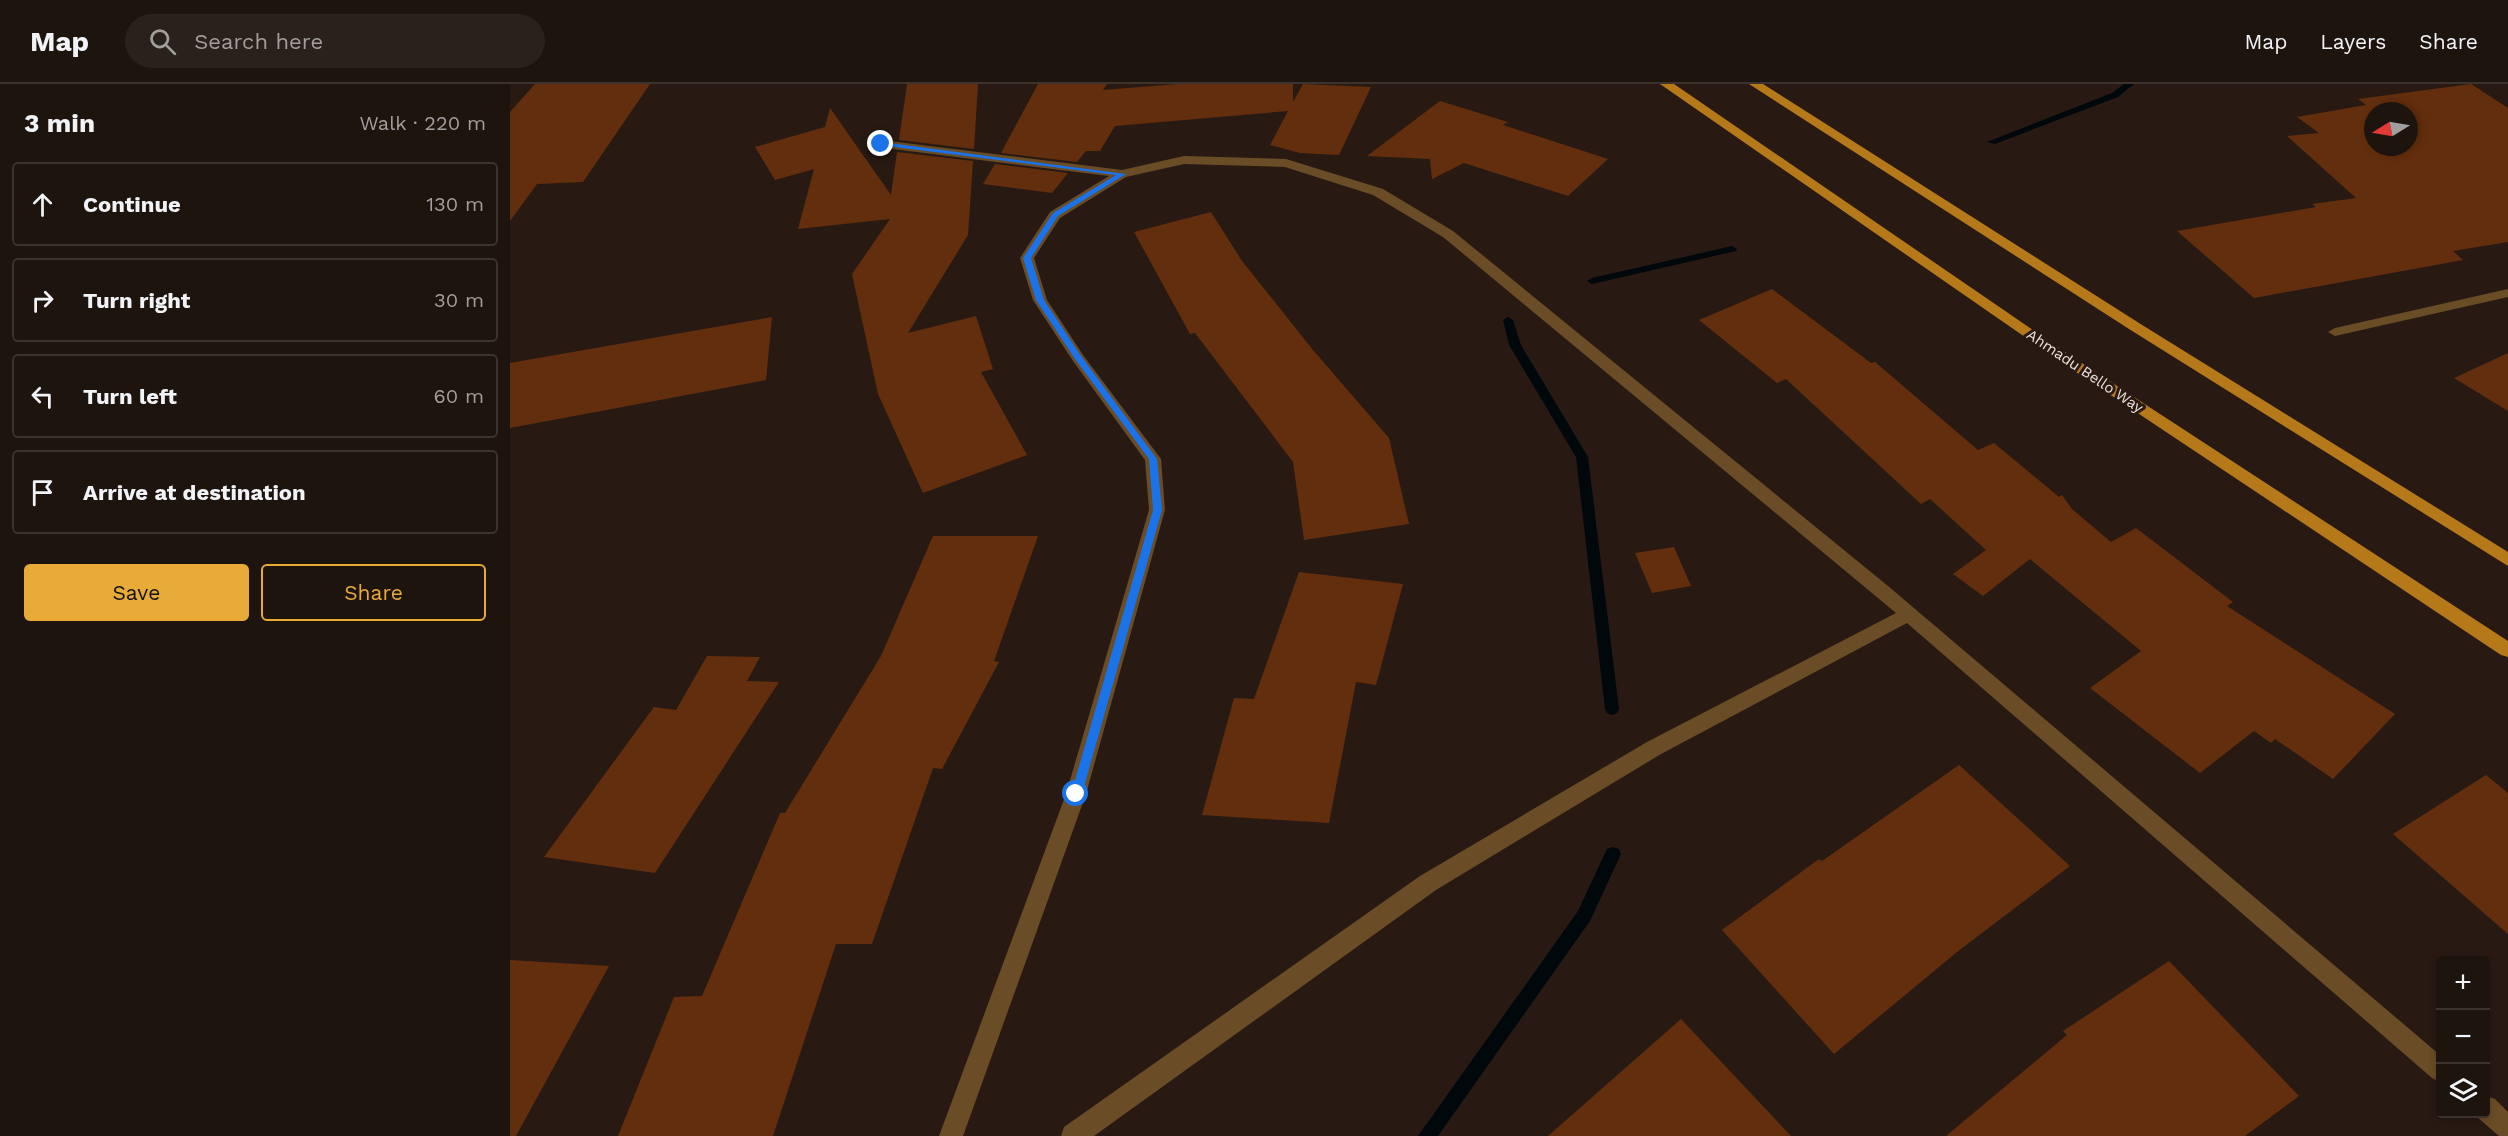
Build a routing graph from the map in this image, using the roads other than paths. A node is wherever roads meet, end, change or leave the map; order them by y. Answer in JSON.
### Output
{"nodes":[{"id":1,"x":1666,"y":84,"type":"edge"},
{"id":2,"x":1755,"y":84,"type":"edge"},
{"id":3,"x":881,"y":144,"type":"dead end"},
{"id":4,"x":1122,"y":174,"type":"junction"},
{"id":5,"x":2508,"y":293,"type":"edge"},
{"id":6,"x":2335,"y":332,"type":"dead end"},
{"id":7,"x":2508,"y":560,"type":"edge"},
{"id":8,"x":1909,"y":614,"type":"junction"},
{"id":9,"x":2508,"y":650,"type":"edge"},
{"id":10,"x":2436,"y":1067,"type":"edge"},
{"id":11,"x":2490,"y":1112,"type":"edge"},
{"id":12,"x":2508,"y":1128,"type":"edge"},
{"id":13,"x":951,"y":1136,"type":"edge"},
{"id":14,"x":1073,"y":1136,"type":"edge"}],
"edges":[{"from":1,"to":9,"type":"main road","name":"Ahmadu Bello Way"},
{"from":2,"to":7,"type":"main road"},
{"from":3,"to":4,"type":"street"},
{"from":4,"to":8,"type":"street"},
{"from":4,"to":13,"type":"street"},
{"from":5,"to":6,"type":"street"},
{"from":8,"to":10,"type":"street"},
{"from":8,"to":14,"type":"street"},
{"from":11,"to":12,"type":"street"}]}
